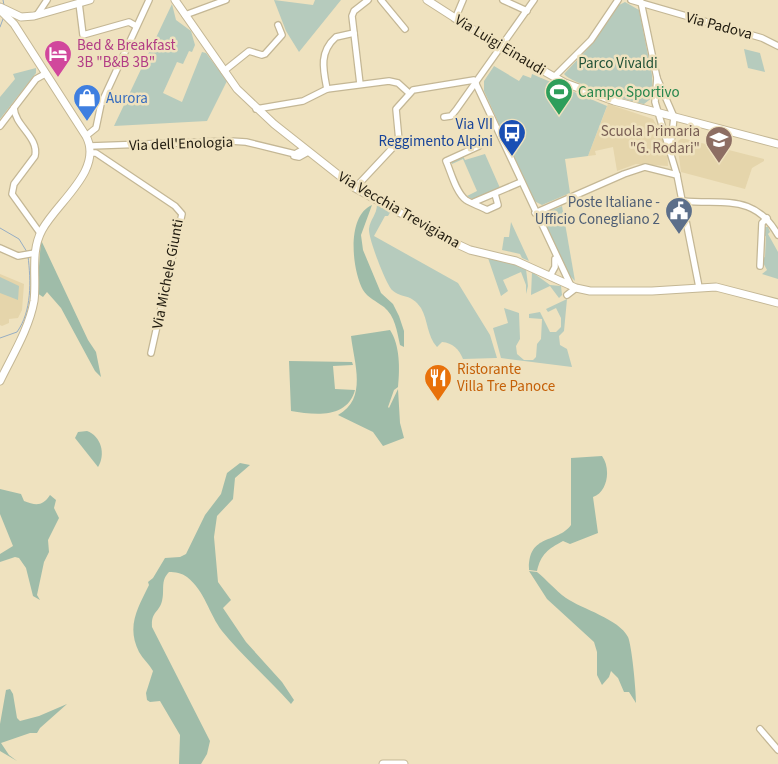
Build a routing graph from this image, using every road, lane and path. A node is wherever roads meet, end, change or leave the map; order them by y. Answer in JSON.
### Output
{"nodes":[{"id":1,"x":48,"y":0,"type":"edge"},
{"id":2,"x":90,"y":0,"type":"edge"},
{"id":3,"x":149,"y":0,"type":"edge"},
{"id":4,"x":175,"y":0,"type":"edge"},
{"id":5,"x":226,"y":0,"type":"edge"},
{"id":6,"x":368,"y":0,"type":"edge"},
{"id":7,"x":381,"y":0,"type":"edge"},
{"id":8,"x":464,"y":0,"type":"edge"},
{"id":9,"x":502,"y":0,"type":"edge"},
{"id":10,"x":534,"y":0,"type":"edge"},
{"id":11,"x":618,"y":0,"type":"edge"},
{"id":12,"x":631,"y":0,"type":"edge"},
{"id":13,"x":428,"y":1,"type":"edge"},
{"id":14,"x":641,"y":2,"type":"edge"},
{"id":15,"x":79,"y":3,"type":"junction"},
{"id":16,"x":0,"y":8,"type":"edge"},
{"id":17,"x":50,"y":11,"type":"junction"},
{"id":18,"x":527,"y":11,"type":"junction"},
{"id":19,"x":36,"y":15,"type":"junction"},
{"id":20,"x":185,"y":15,"type":"junction"},
{"id":21,"x":14,"y":19,"type":"junction"},
{"id":22,"x":456,"y":19,"type":"junction"},
{"id":23,"x":278,"y":25,"type":"dead end"},
{"id":24,"x":136,"y":26,"type":"junction"},
{"id":25,"x":405,"y":29,"type":"dead end"},
{"id":26,"x":354,"y":33,"type":"junction"},
{"id":27,"x":778,"y":46,"type":"edge"},
{"id":28,"x":502,"y":47,"type":"junction"},
{"id":29,"x":224,"y":71,"type":"junction"},
{"id":30,"x":45,"y":74,"type":"junction"},
{"id":31,"x":554,"y":77,"type":"junction"},
{"id":32,"x":657,"y":78,"type":"junction"},
{"id":33,"x":477,"y":81,"type":"junction"},
{"id":34,"x":360,"y":84,"type":"junction"},
{"id":35,"x":327,"y":89,"type":"junction"},
{"id":36,"x":409,"y":93,"type":"junction"},
{"id":37,"x":655,"y":102,"type":"junction"},
{"id":38,"x":667,"y":105,"type":"junction"},
{"id":39,"x":14,"y":108,"type":"junction"},
{"id":40,"x":256,"y":109,"type":"junction"},
{"id":41,"x":642,"y":109,"type":"junction"},
{"id":42,"x":659,"y":114,"type":"junction"},
{"id":43,"x":444,"y":117,"type":"dead end"},
{"id":44,"x":674,"y":117,"type":"junction"},
{"id":45,"x":0,"y":126,"type":"edge"},
{"id":46,"x":86,"y":136,"type":"junction"},
{"id":47,"x":778,"y":144,"type":"edge"},
{"id":48,"x":479,"y":146,"type":"dead end"},
{"id":49,"x":670,"y":146,"type":"junction"},
{"id":50,"x":91,"y":149,"type":"junction"},
{"id":51,"x":306,"y":151,"type":"junction"},
{"id":52,"x":677,"y":175,"type":"junction"},
{"id":53,"x":521,"y":182,"type":"junction"},
{"id":54,"x":355,"y":188,"type":"junction"},
{"id":55,"x":495,"y":194,"type":"junction"},
{"id":56,"x":683,"y":201,"type":"junction"},
{"id":57,"x":474,"y":202,"type":"junction"},
{"id":58,"x":535,"y":213,"type":"junction"},
{"id":59,"x":767,"y":218,"type":"junction"},
{"id":60,"x":40,"y":233,"type":"junction"},
{"id":61,"x":778,"y":235,"type":"edge"},
{"id":62,"x":0,"y":248,"type":"edge"},
{"id":63,"x":30,"y":254,"type":"junction"},
{"id":64,"x":554,"y":254,"type":"junction"},
{"id":65,"x":760,"y":266,"type":"dead end"},
{"id":66,"x":562,"y":269,"type":"junction"},
{"id":67,"x":552,"y":277,"type":"junction"},
{"id":68,"x":699,"y":286,"type":"junction"},
{"id":69,"x":573,"y":287,"type":"junction"},
{"id":70,"x":567,"y":295,"type":"dead end"},
{"id":71,"x":778,"y":303,"type":"edge"},
{"id":72,"x":151,"y":353,"type":"dead end"},
{"id":73,"x":0,"y":381,"type":"edge"},
{"id":74,"x":760,"y":728,"type":"dead end"},
{"id":75,"x":778,"y":750,"type":"edge"},
{"id":76,"x":383,"y":764,"type":"edge"},
{"id":77,"x":404,"y":764,"type":"edge"}],
"edges":[{"from":1,"to":17,"type":"street"},
{"from":1,"to":19,"type":"street"},
{"from":2,"to":15,"type":"street"},
{"from":3,"to":24,"type":"street"},
{"from":4,"to":20,"type":"street","name":"Via Vecchia Trevigiana"},
{"from":5,"to":20,"type":"street"},
{"from":6,"to":26,"type":"street"},
{"from":7,"to":25,"type":"street"},
{"from":8,"to":22,"type":"street"},
{"from":9,"to":18,"type":"street"},
{"from":10,"to":18,"type":"street"},
{"from":11,"to":31,"type":"street"},
{"from":12,"to":14,"type":"street","name":"Via Padova"},
{"from":13,"to":22,"type":"street","name":"Via Luigi Einaudi"},
{"from":14,"to":27,"type":"street","name":"Via Padova"},
{"from":14,"to":32,"type":"street"},
{"from":15,"to":17,"type":"street"},
{"from":15,"to":24,"type":"street"},
{"from":16,"to":21,"type":"street"},
{"from":17,"to":19,"type":"street"},
{"from":18,"to":28,"type":"street"},
{"from":19,"to":21,"type":"street"},
{"from":20,"to":29,"type":"street","name":"Via Vecchia Trevigiana"},
{"from":21,"to":30,"type":"street"},
{"from":22,"to":28,"type":"street","name":"Via Luigi Einaudi"},
{"from":23,"to":29,"type":"street"},
{"from":24,"to":46,"type":"street"},
{"from":26,"to":34,"type":"street"},
{"from":26,"to":35,"type":"street"},
{"from":28,"to":31,"type":"street","name":"Via Luigi Einaudi"},
{"from":28,"to":33,"type":"street"},
{"from":29,"to":40,"type":"street","name":"Via Vecchia Trevigiana"},
{"from":30,"to":39,"type":"street"},
{"from":30,"to":46,"type":"street"},
{"from":31,"to":41,"type":"street","name":"Via Luigi Einaudi"},
{"from":32,"to":37,"type":"street"},
{"from":32,"to":38,"type":"street"},
{"from":33,"to":36,"type":"street"},
{"from":33,"to":43,"type":"street"},
{"from":33,"to":53,"type":"street"},
{"from":34,"to":35,"type":"street"},
{"from":34,"to":36,"type":"street"},
{"from":35,"to":40,"type":"street"},
{"from":36,"to":54,"type":"street"},
{"from":37,"to":41,"type":"street"},
{"from":37,"to":42,"type":"street"},
{"from":38,"to":42,"type":"street"},
{"from":38,"to":44,"type":"street"},
{"from":39,"to":45,"type":"street"},
{"from":39,"to":60,"type":"street"},
{"from":40,"to":51,"type":"street","name":"Via Vecchia Trevigiana"},
{"from":41,"to":42,"type":"street","name":"Via Luigi Einaudi"},
{"from":42,"to":44,"type":"street","name":"Via Luigi Einaudi"},
{"from":42,"to":49,"type":"street"},
{"from":44,"to":47,"type":"street","name":"Via Luigi Einaudi"},
{"from":44,"to":49,"type":"street"},
{"from":46,"to":50,"type":"street"},
{"from":48,"to":57,"type":"street"},
{"from":49,"to":52,"type":"street"},
{"from":50,"to":51,"type":"street","name":"Via dell'Enologia"},
{"from":50,"to":60,"type":"street"},
{"from":50,"to":72,"type":"street","name":"Via Michele Giunti"},
{"from":51,"to":54,"type":"street","name":"Via Vecchia Trevigiana"},
{"from":52,"to":56,"type":"street"},
{"from":52,"to":58,"type":"street"},
{"from":53,"to":55,"type":"street"},
{"from":53,"to":58,"type":"street"},
{"from":54,"to":67,"type":"street","name":"Via Vecchia Trevigiana"},
{"from":55,"to":57,"type":"street"},
{"from":55,"to":57,"type":"street"},
{"from":56,"to":59,"type":"street"},
{"from":56,"to":68,"type":"street"},
{"from":58,"to":64,"type":"street"},
{"from":59,"to":61,"type":"street"},
{"from":59,"to":65,"type":"street"},
{"from":60,"to":63,"type":"street"},
{"from":62,"to":63,"type":"street"},
{"from":63,"to":73,"type":"street"},
{"from":64,"to":66,"type":"street"},
{"from":64,"to":67,"type":"street"},
{"from":66,"to":67,"type":"street"},
{"from":66,"to":69,"type":"street"},
{"from":67,"to":69,"type":"street","name":"Via Vecchia Trevigiana"},
{"from":68,"to":69,"type":"street","name":"Via Vecchia Trevigiana"},
{"from":68,"to":71,"type":"street","name":"Via Vecchia Trevigiana"},
{"from":69,"to":70,"type":"street"},
{"from":74,"to":75,"type":"street"},
{"from":76,"to":77,"type":"street"}]}
